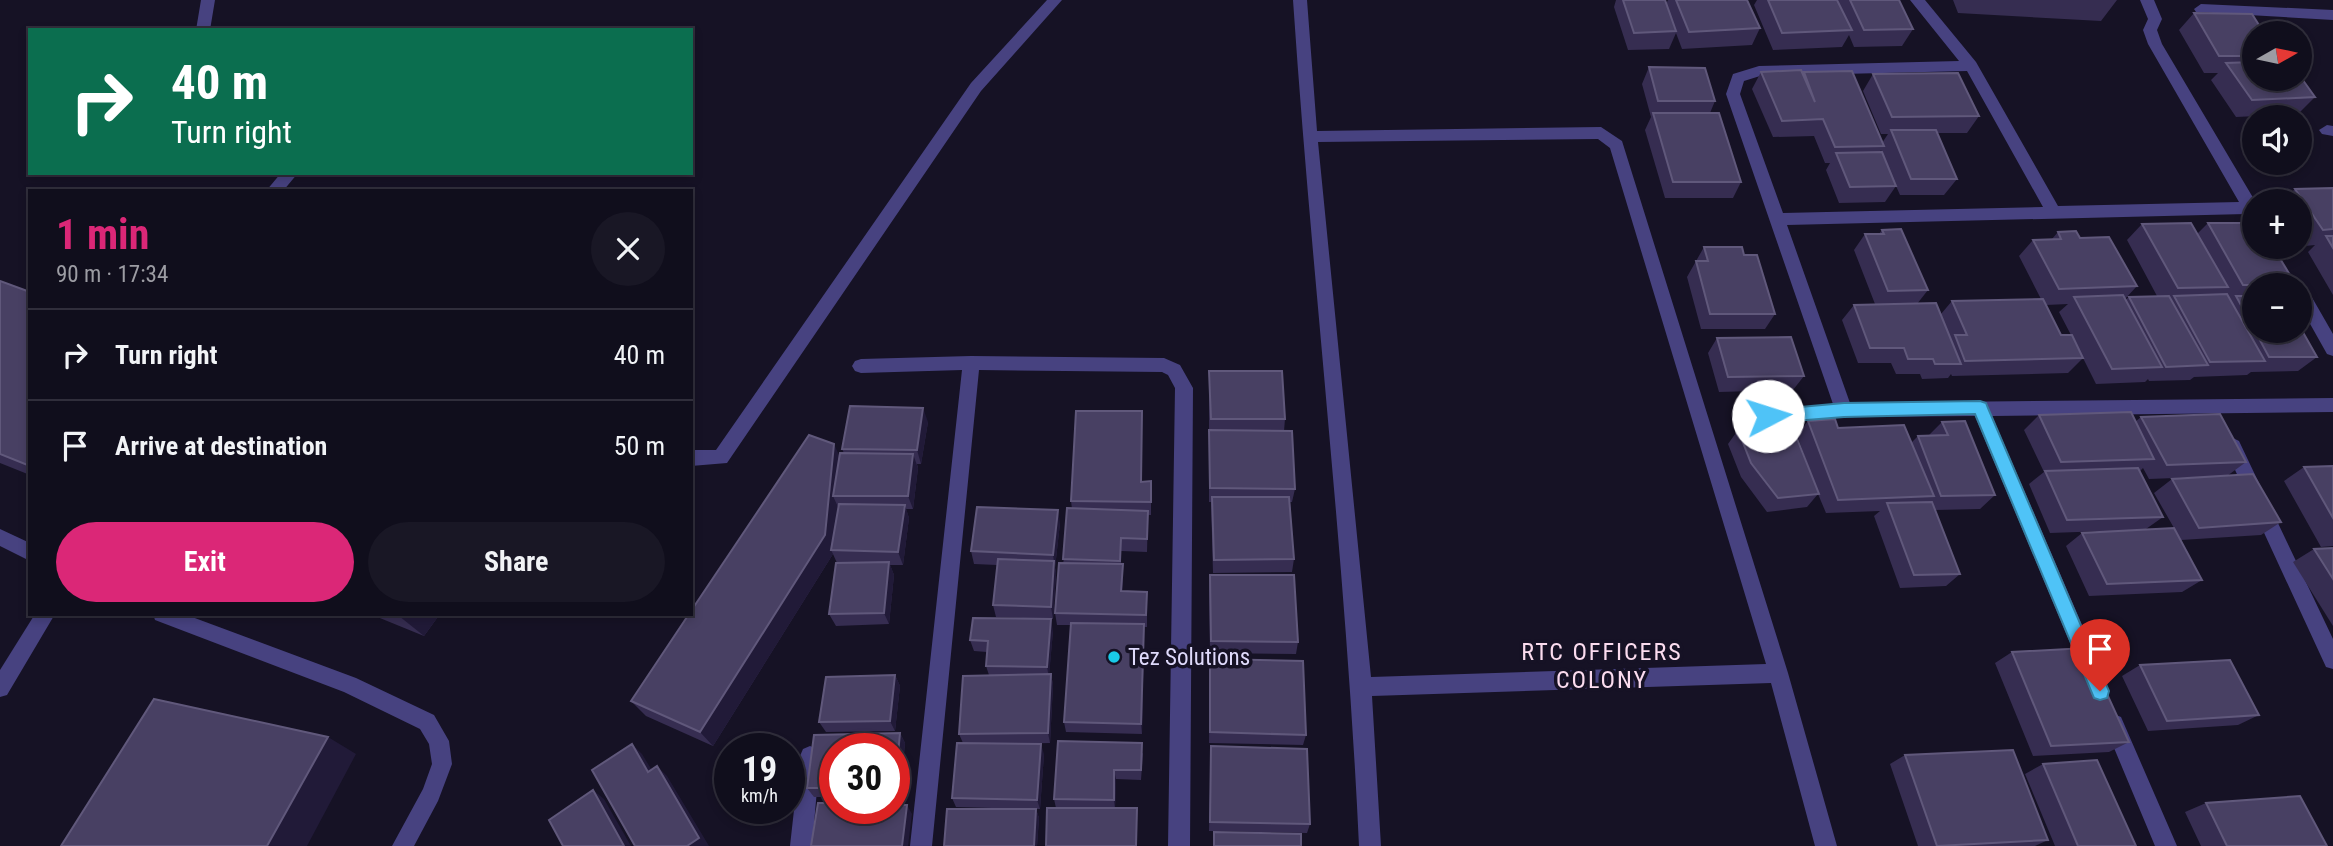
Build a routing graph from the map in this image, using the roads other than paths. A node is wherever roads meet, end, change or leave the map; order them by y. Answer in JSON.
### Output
{"nodes":[{"id":1,"x":208,"y":0,"type":"edge"},
{"id":2,"x":1055,"y":0,"type":"edge"},
{"id":3,"x":1300,"y":0,"type":"edge"},
{"id":4,"x":1917,"y":0,"type":"edge"},
{"id":5,"x":2147,"y":0,"type":"edge"},
{"id":6,"x":2201,"y":9,"type":"dead end"},
{"id":7,"x":2333,"y":15,"type":"edge"},
{"id":8,"x":203,"y":28,"type":"edge"},
{"id":9,"x":1971,"y":66,"type":"junction"},
{"id":10,"x":1310,"y":137,"type":"junction"},
{"id":11,"x":288,"y":175,"type":"edge"},
{"id":12,"x":276,"y":189,"type":"edge"},
{"id":13,"x":2242,"y":194,"type":"edge"},
{"id":14,"x":2053,"y":211,"type":"junction"},
{"id":15,"x":2242,"y":211,"type":"edge"},
{"id":16,"x":1776,"y":219,"type":"junction"},
{"id":17,"x":2312,"y":313,"type":"edge"},
{"id":18,"x":2333,"y":349,"type":"edge"},
{"id":19,"x":971,"y":363,"type":"junction"},
{"id":20,"x":861,"y":366,"type":"dead end"},
{"id":21,"x":2333,"y":405,"type":"edge"},
{"id":22,"x":1980,"y":408,"type":"junction"},
{"id":23,"x":1844,"y":410,"type":"junction"},
{"id":24,"x":1768,"y":416,"type":"dead end"},
{"id":25,"x":2221,"y":419,"type":"junction"},
{"id":26,"x":693,"y":458,"type":"edge"},
{"id":27,"x":0,"y":537,"type":"edge"},
{"id":28,"x":28,"y":552,"type":"edge"},
{"id":29,"x":45,"y":616,"type":"edge"},
{"id":30,"x":167,"y":616,"type":"edge"},
{"id":31,"x":2333,"y":660,"type":"edge"},
{"id":32,"x":1778,"y":673,"type":"junction"},
{"id":33,"x":1362,"y":687,"type":"junction"},
{"id":34,"x":0,"y":688,"type":"edge"},
{"id":35,"x":810,"y":756,"type":"edge"},
{"id":36,"x":403,"y":846,"type":"edge"},
{"id":37,"x":801,"y":846,"type":"edge"},
{"id":38,"x":921,"y":846,"type":"edge"},
{"id":39,"x":1179,"y":846,"type":"edge"},
{"id":40,"x":1370,"y":846,"type":"edge"},
{"id":41,"x":1826,"y":846,"type":"edge"},
{"id":42,"x":2166,"y":846,"type":"edge"}],
"edges":[{"from":1,"to":8,"type":"street"},
{"from":2,"to":26,"type":"street"},
{"from":3,"to":10,"type":"street"},
{"from":4,"to":9,"type":"street"},
{"from":5,"to":13,"type":"street"},
{"from":6,"to":7,"type":"street"},
{"from":9,"to":14,"type":"street"},
{"from":9,"to":16,"type":"street"},
{"from":10,"to":32,"type":"street"},
{"from":10,"to":33,"type":"street"},
{"from":11,"to":12,"type":"street"},
{"from":14,"to":15,"type":"street"},
{"from":14,"to":16,"type":"street"},
{"from":16,"to":23,"type":"street"},
{"from":17,"to":18,"type":"street"},
{"from":19,"to":20,"type":"street"},
{"from":19,"to":38,"type":"street"},
{"from":19,"to":39,"type":"street"},
{"from":21,"to":25,"type":"street"},
{"from":22,"to":23,"type":"street"},
{"from":22,"to":25,"type":"street"},
{"from":22,"to":42,"type":"street"},
{"from":23,"to":24,"type":"street"},
{"from":25,"to":31,"type":"street"},
{"from":27,"to":28,"type":"street"},
{"from":29,"to":34,"type":"street"},
{"from":30,"to":36,"type":"street"},
{"from":32,"to":33,"type":"street"},
{"from":32,"to":41,"type":"street"},
{"from":33,"to":40,"type":"street"},
{"from":35,"to":37,"type":"street"}]}
